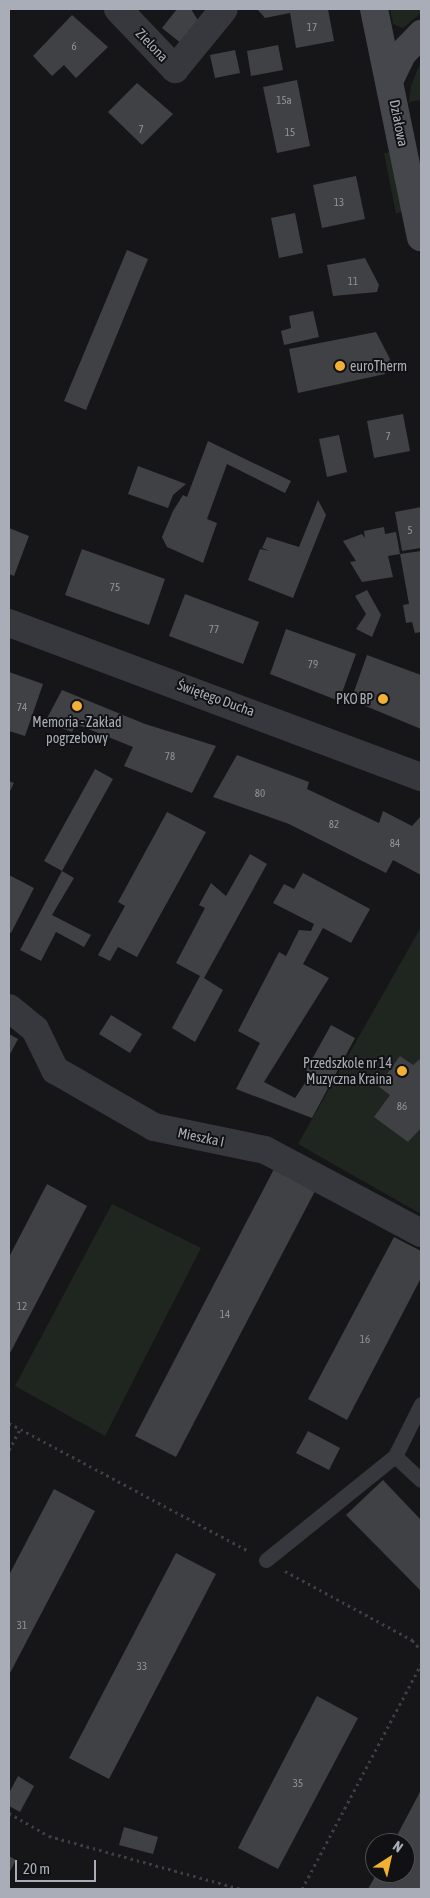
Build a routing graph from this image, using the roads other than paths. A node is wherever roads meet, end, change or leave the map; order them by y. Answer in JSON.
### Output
{"nodes":[{"id":1,"x":118,"y":9,"type":"edge"},
{"id":2,"x":224,"y":9,"type":"edge"},
{"id":3,"x":374,"y":9,"type":"edge"},
{"id":4,"x":421,"y":34,"type":"edge"},
{"id":5,"x":390,"y":79,"type":"junction"},
{"id":6,"x":421,"y":238,"type":"edge"},
{"id":7,"x":9,"y":623,"type":"edge"},
{"id":8,"x":421,"y":777,"type":"edge"},
{"id":9,"x":9,"y":1008,"type":"edge"},
{"id":10,"x":421,"y":1233,"type":"edge"},
{"id":11,"x":421,"y":1404,"type":"edge"},
{"id":12,"x":395,"y":1456,"type":"junction"},
{"id":13,"x":421,"y":1480,"type":"edge"},
{"id":14,"x":266,"y":1560,"type":"road end"}],
"edges":[{"from":1,"to":2,"type":"street","name":"Zielona"},
{"from":3,"to":5,"type":"main road","name":"Działowa"},
{"from":4,"to":5,"type":"main road"},
{"from":5,"to":6,"type":"main road","name":"Działowa"},
{"from":7,"to":8,"type":"street","name":"Świętego Ducha"},
{"from":9,"to":10,"type":"street","name":"Mieszka I"},
{"from":11,"to":12,"type":"lane"},
{"from":12,"to":13,"type":"lane"},
{"from":12,"to":14,"type":"lane"}]}
